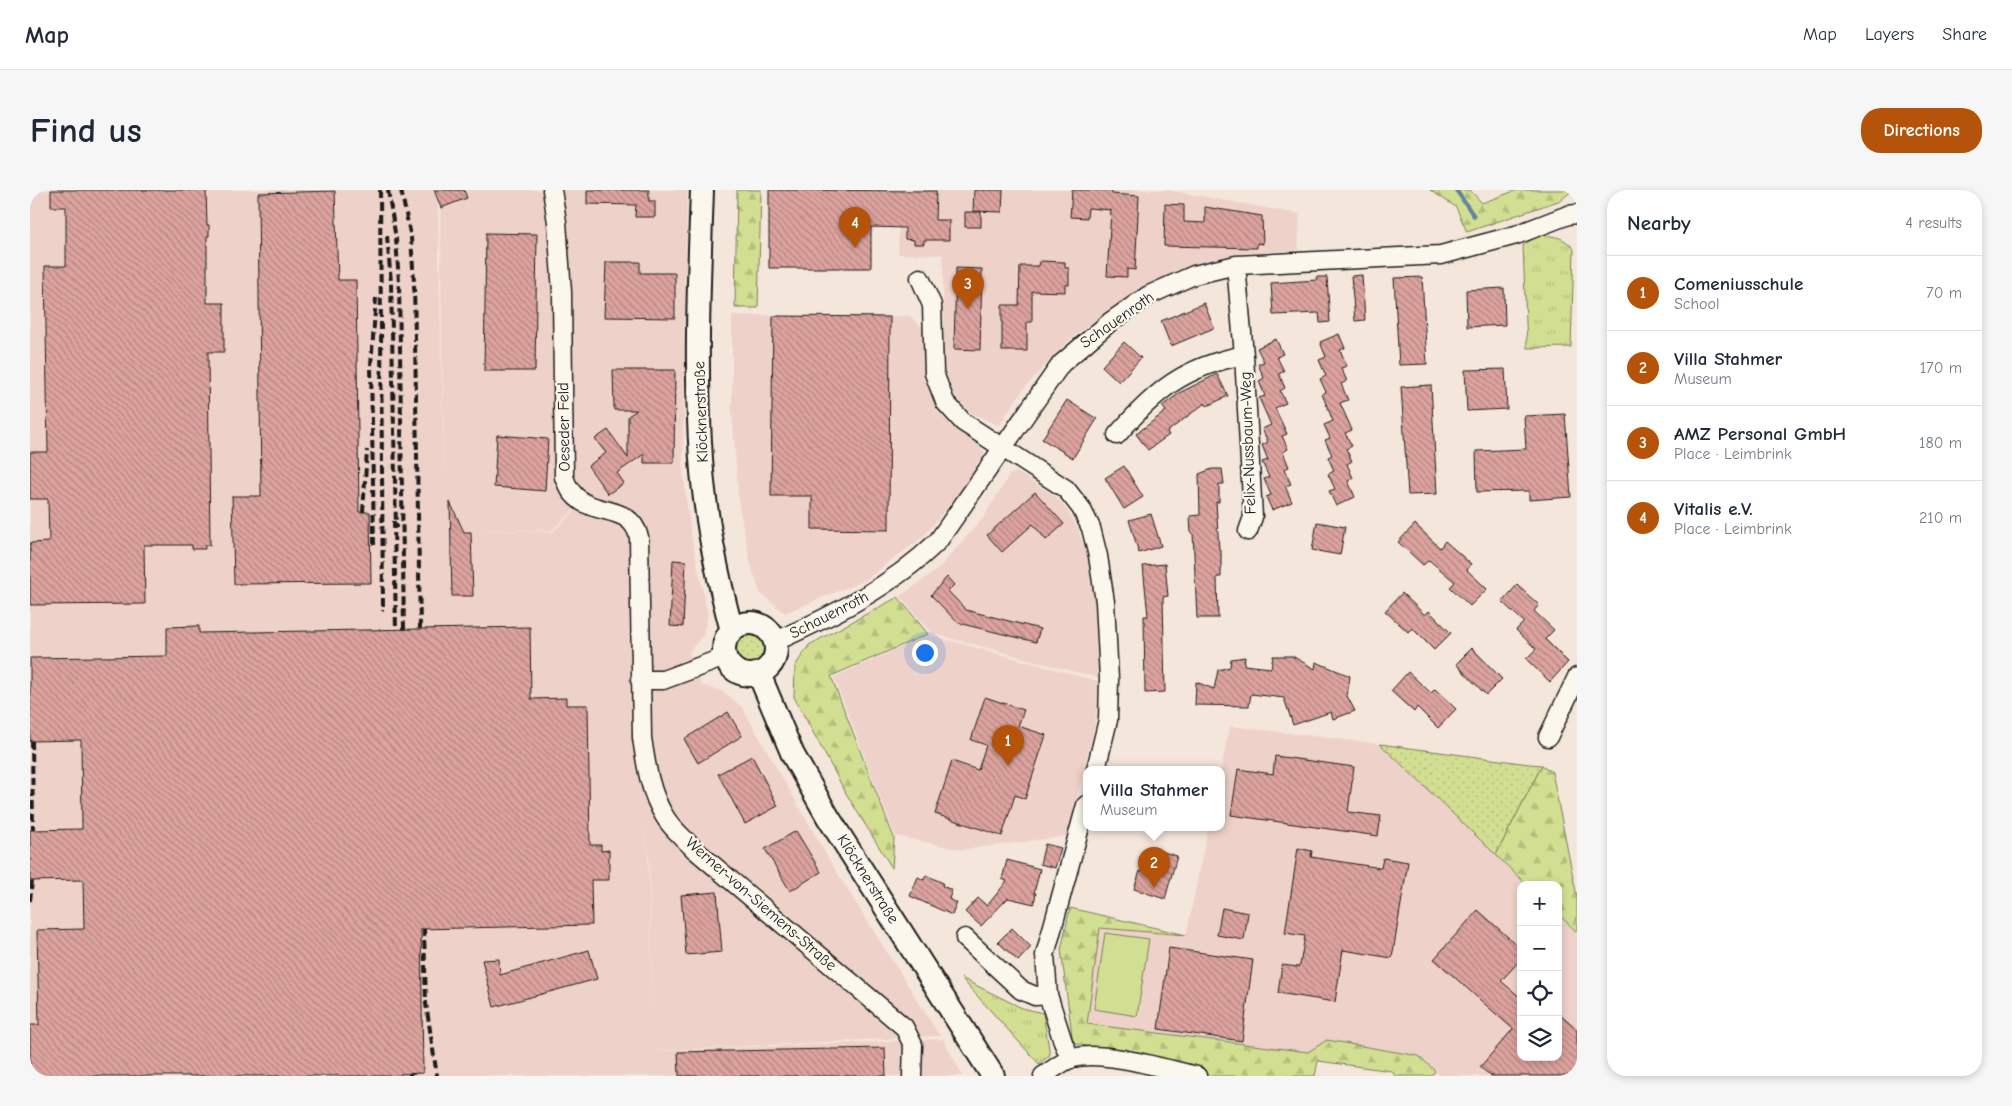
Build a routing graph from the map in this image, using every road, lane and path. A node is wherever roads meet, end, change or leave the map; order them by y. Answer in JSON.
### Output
{"nodes":[{"id":1,"x":552,"y":190,"type":"edge"},
{"id":2,"x":702,"y":190,"type":"edge"},
{"id":3,"x":715,"y":190,"type":"edge"},
{"id":4,"x":1577,"y":214,"type":"edge"},
{"id":5,"x":701,"y":242,"type":"junction"},
{"id":6,"x":1236,"y":265,"type":"junction"},
{"id":7,"x":920,"y":278,"type":"dead end"},
{"id":8,"x":713,"y":316,"type":"junction"},
{"id":9,"x":1244,"y":355,"type":"junction"},
{"id":10,"x":1117,"y":435,"type":"dead end"},
{"id":11,"x":1003,"y":448,"type":"junction"},
{"id":12,"x":1248,"y":531,"type":"dead end"},
{"id":13,"x":739,"y":628,"type":"junction"},
{"id":14,"x":774,"y":642,"type":"junction"},
{"id":15,"x":725,"y":657,"type":"junction"},
{"id":16,"x":759,"y":674,"type":"junction"},
{"id":17,"x":1577,"y":676,"type":"edge"},
{"id":18,"x":640,"y":680,"type":"junction"},
{"id":19,"x":1548,"y":737,"type":"dead end"},
{"id":20,"x":1097,"y":766,"type":"edge"},
{"id":21,"x":1083,"y":816,"type":"edge"},
{"id":22,"x":965,"y":938,"type":"dead end"},
{"id":23,"x":1048,"y":995,"type":"junction"},
{"id":24,"x":1071,"y":1059,"type":"junction"},
{"id":25,"x":912,"y":1076,"type":"edge"},
{"id":26,"x":993,"y":1076,"type":"edge"},
{"id":27,"x":1043,"y":1076,"type":"edge"},
{"id":28,"x":1197,"y":1076,"type":"edge"}],
"edges":[{"from":1,"to":18,"type":"street","name":"Oeseder Feld"},
{"from":2,"to":5,"type":"main road","name":"Klöcknerstraße"},
{"from":3,"to":8,"type":"main road","name":"Klöcknerstraße"},
{"from":4,"to":6,"type":"street","name":"Schauenroth"},
{"from":5,"to":8,"type":"main road"},
{"from":5,"to":13,"type":"main road","name":"Klöcknerstraße"},
{"from":6,"to":9,"type":"street","name":"Felix-Nussbaum-Weg"},
{"from":6,"to":11,"type":"street","name":"Schauenroth"},
{"from":7,"to":11,"type":"street"},
{"from":8,"to":13,"type":"main road","name":"Klöcknerstraße"},
{"from":9,"to":10,"type":"street","name":"Felix-Nussbaum-Weg"},
{"from":9,"to":12,"type":"street","name":"Felix-Nussbaum-Weg"},
{"from":11,"to":14,"type":"street","name":"Schauenroth"},
{"from":11,"to":20,"type":"street"},
{"from":13,"to":14,"type":"main road"},
{"from":13,"to":15,"type":"main road"},
{"from":14,"to":16,"type":"main road"},
{"from":15,"to":16,"type":"main road"},
{"from":15,"to":18,"type":"street"},
{"from":16,"to":26,"type":"main road","name":"Klöcknerstraße"},
{"from":17,"to":19,"type":"street"},
{"from":18,"to":25,"type":"street","name":"Werner-von-Siemens-Straße"},
{"from":21,"to":23,"type":"street"},
{"from":22,"to":23,"type":"street"},
{"from":23,"to":24,"type":"street"},
{"from":24,"to":27,"type":"street"},
{"from":24,"to":28,"type":"street"}]}
